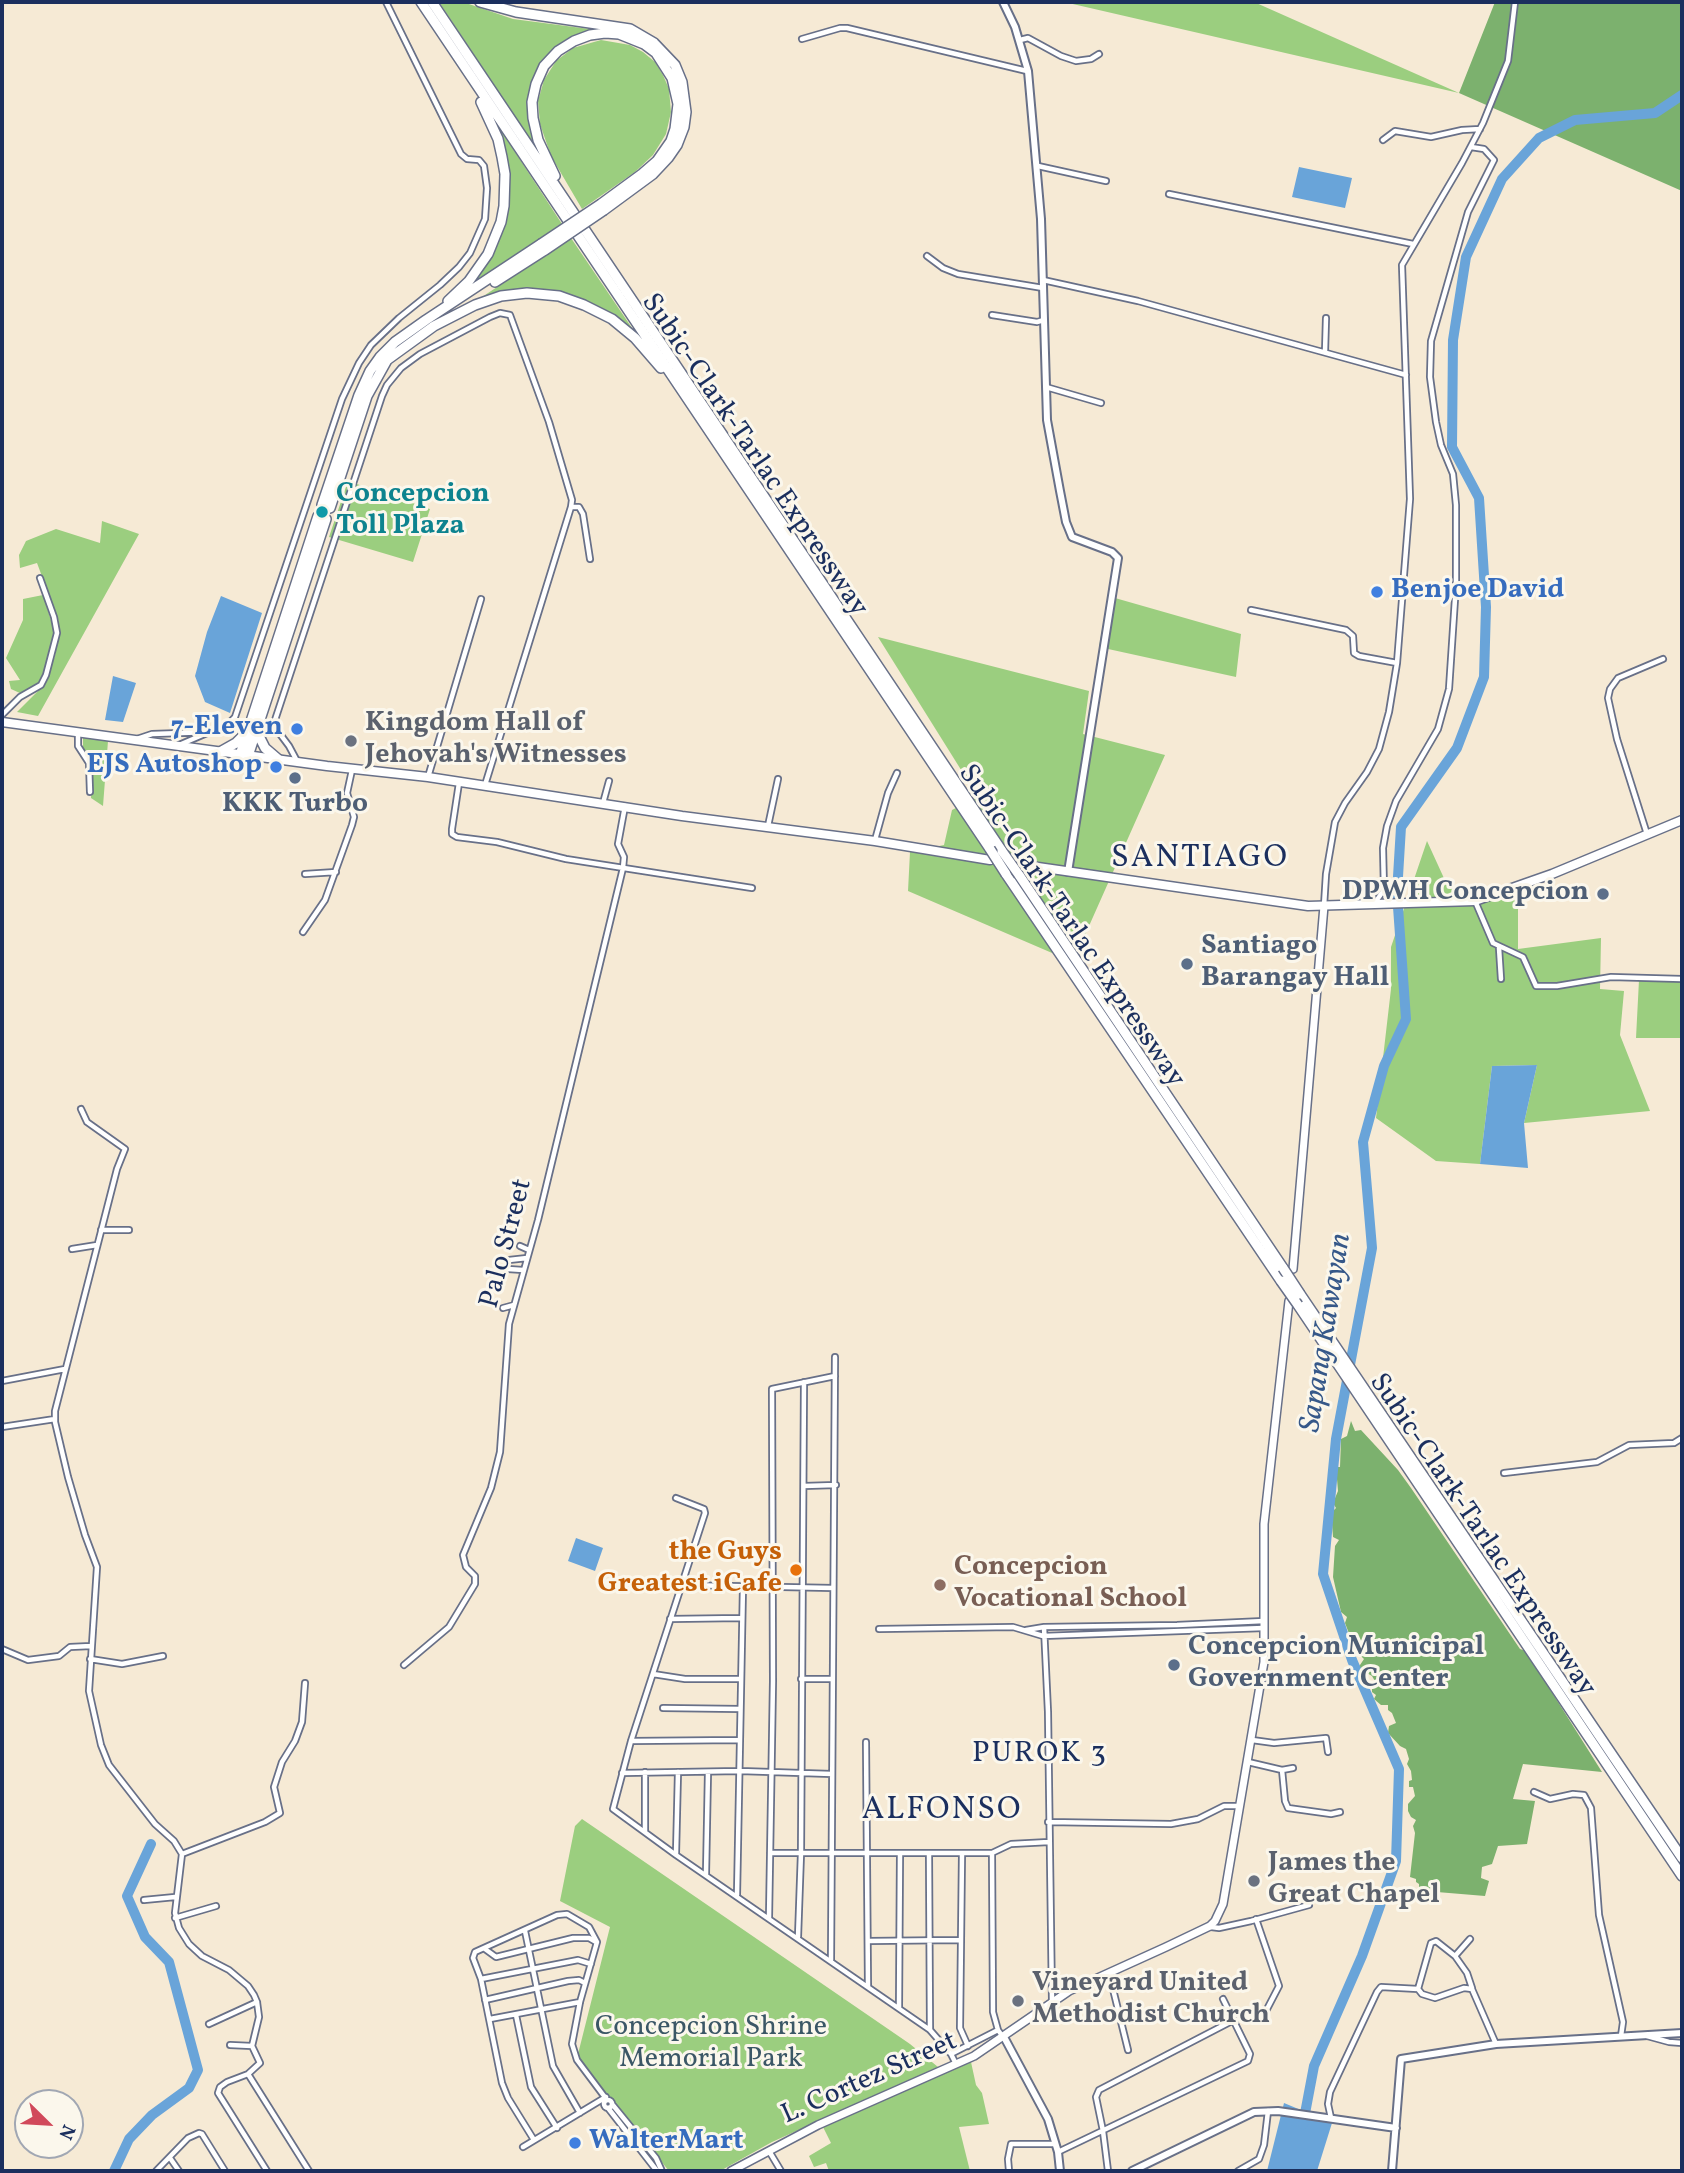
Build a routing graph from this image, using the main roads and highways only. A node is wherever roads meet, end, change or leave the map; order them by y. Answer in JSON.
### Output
{"nodes":[{"id":1,"x":421,"y":2,"type":"edge"},
{"id":2,"x":432,"y":2,"type":"edge"},
{"id":3,"x":480,"y":2,"type":"edge"},
{"id":4,"x":461,"y":63,"type":"junction"},
{"id":5,"x":602,"y":207,"type":"junction"},
{"id":6,"x":571,"y":209,"type":"junction"},
{"id":7,"x":430,"y":323,"type":"junction"},
{"id":8,"x":681,"y":390,"type":"junction"},
{"id":9,"x":326,"y":506,"type":"dead end"},
{"id":10,"x":322,"y":518,"type":"dead end"},
{"id":11,"x":2,"y":722,"type":"edge"},
{"id":12,"x":255,"y":723,"type":"junction"},
{"id":13,"x":220,"y":752,"type":"junction"},
{"id":14,"x":244,"y":755,"type":"junction"},
{"id":15,"x":279,"y":760,"type":"junction"},
{"id":16,"x":1682,"y":820,"type":"edge"},
{"id":17,"x":990,"y":860,"type":"dead end"},
{"id":18,"x":1017,"y":863,"type":"dead end"},
{"id":19,"x":1324,"y":906,"type":"junction"},
{"id":20,"x":1288,"y":1269,"type":"junction"},
{"id":21,"x":1294,"y":1303,"type":"junction"},
{"id":22,"x":1682,"y":1857,"type":"edge"},
{"id":23,"x":1682,"y":1876,"type":"edge"},
{"id":24,"x":731,"y":2171,"type":"edge"}],
"edges":[{"from":1,"to":4,"type":"highway","name":"Subic-Clark-Tarlac Expressway"},
{"from":2,"to":6,"type":"highway","name":"Subic-Clark-Tarlac Expressway"},
{"from":3,"to":5,"type":"highway"},
{"from":4,"to":7,"type":"highway"},
{"from":4,"to":8,"type":"highway","name":"Subic-Clark-Tarlac Expressway"},
{"from":5,"to":6,"type":"highway"},
{"from":5,"to":7,"type":"highway","bridge":true},
{"from":6,"to":20,"type":"highway","name":"Subic-Clark-Tarlac Expressway","bridge":true},
{"from":7,"to":8,"type":"highway"},
{"from":7,"to":9,"type":"highway"},
{"from":8,"to":21,"type":"highway","name":"Subic-Clark-Tarlac Expressway","bridge":true},
{"from":10,"to":12,"type":"highway"},
{"from":11,"to":13,"type":"main road"},
{"from":12,"to":13,"type":"highway"},
{"from":12,"to":14,"type":"highway"},
{"from":12,"to":15,"type":"highway"},
{"from":13,"to":14,"type":"main road"},
{"from":14,"to":15,"type":"main road"},
{"from":15,"to":17,"type":"main road"},
{"from":16,"to":19,"type":"main road"},
{"from":18,"to":19,"type":"main road"},
{"from":19,"to":20,"type":"main road"},
{"from":20,"to":22,"type":"highway","name":"Subic-Clark-Tarlac Expressway","bridge":true},
{"from":21,"to":23,"type":"highway","name":"Subic-Clark-Tarlac Expressway"},
{"from":21,"to":24,"type":"main road","name":"L. Cortez Street"}]}
